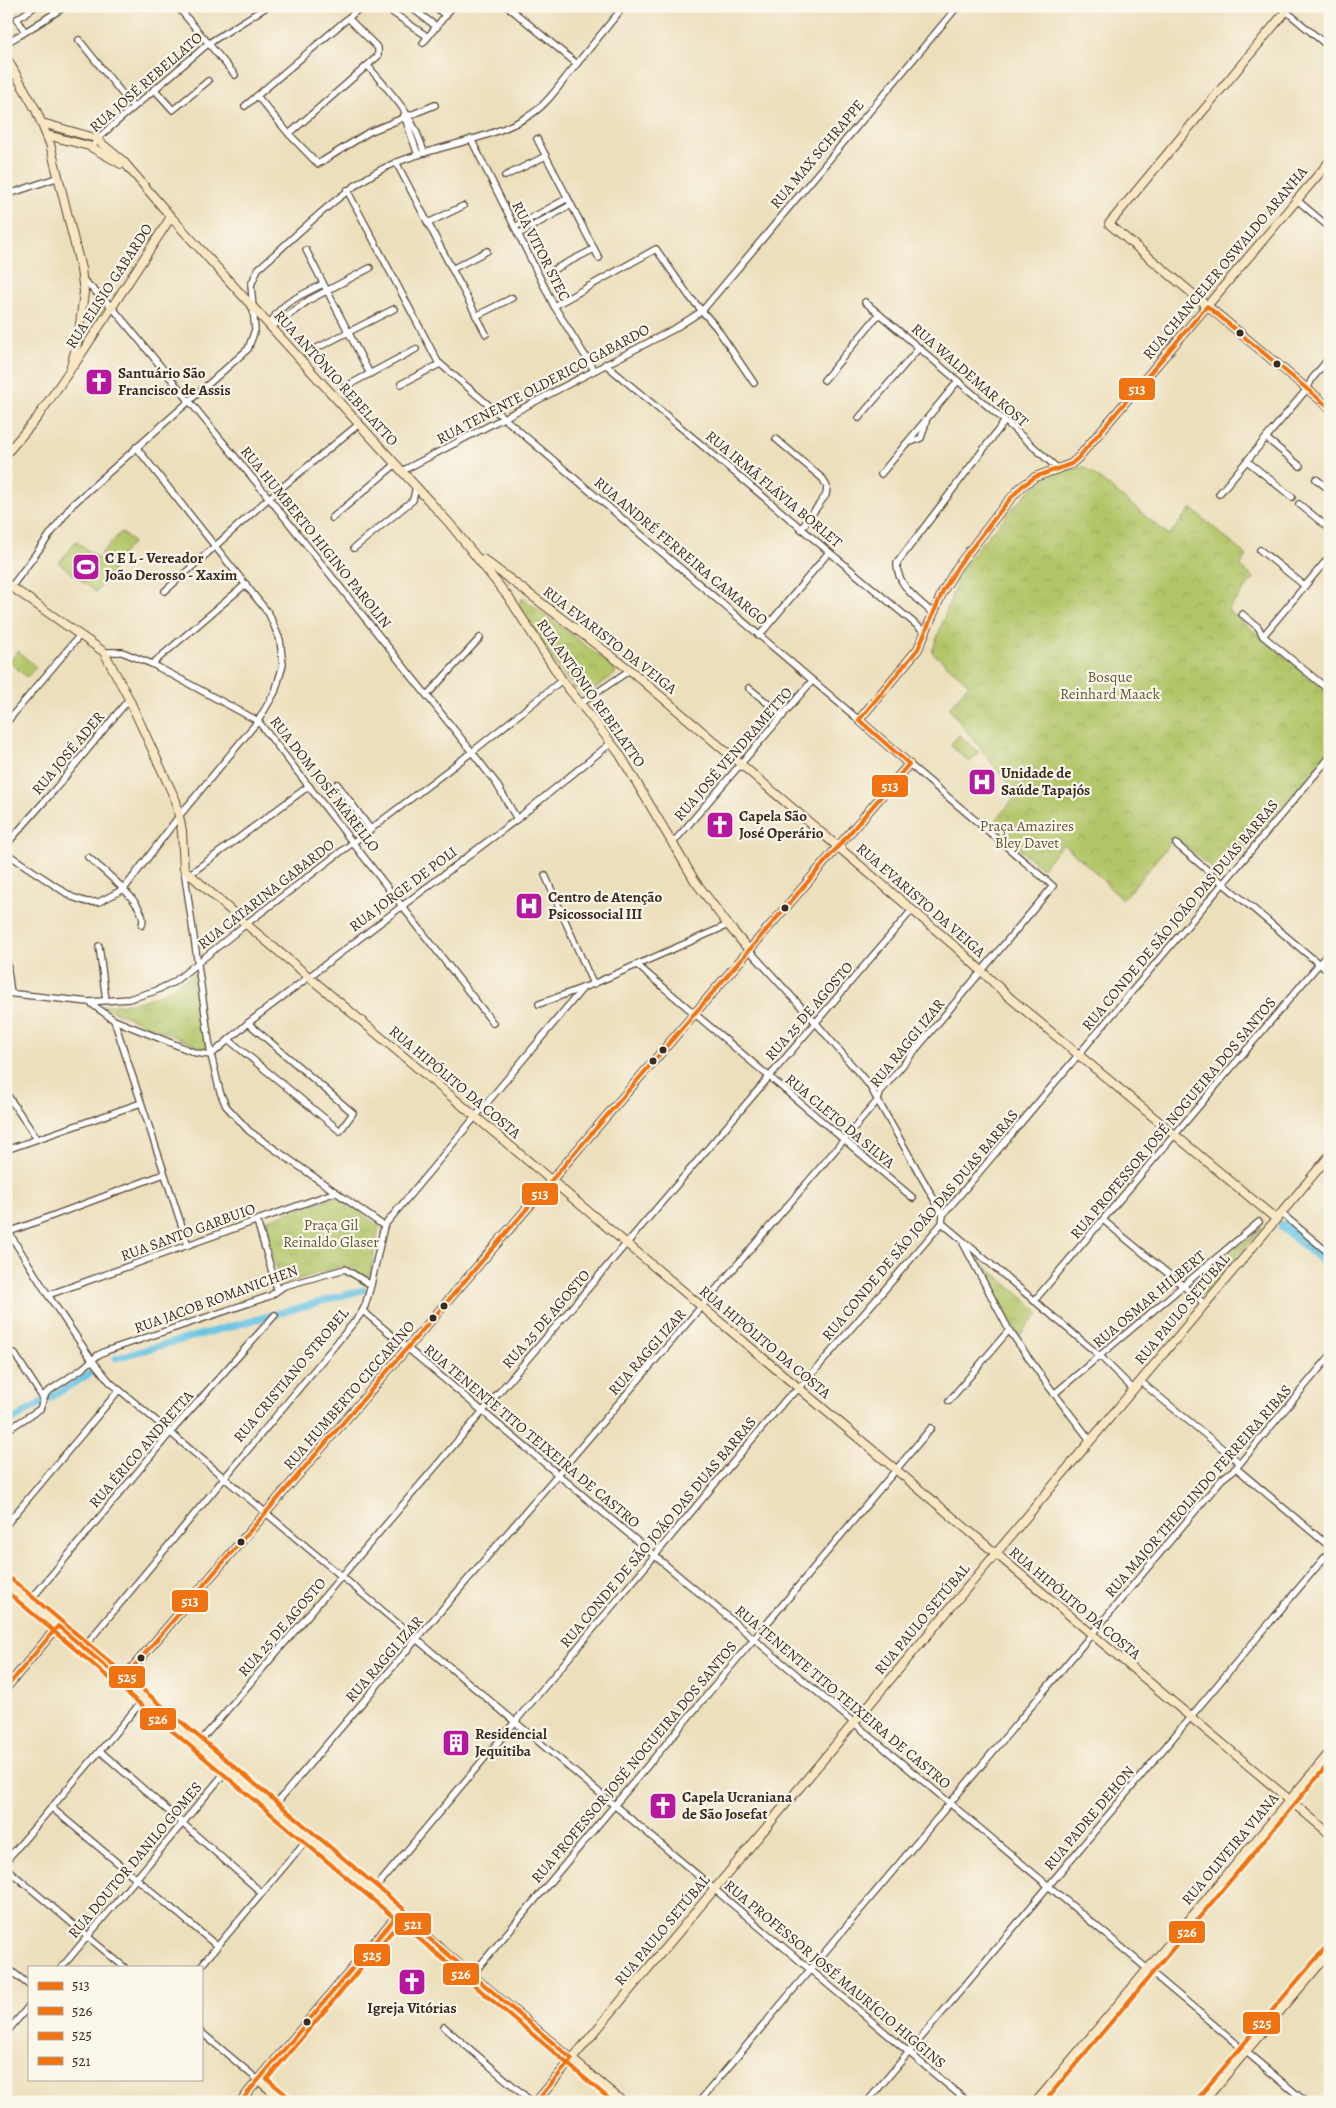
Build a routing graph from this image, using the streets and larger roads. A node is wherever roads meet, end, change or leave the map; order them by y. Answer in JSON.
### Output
{"nodes":[{"id":1,"x":36,"y":6,"type":"edge"},
{"id":2,"x":66,"y":6,"type":"edge"},
{"id":3,"x":177,"y":6,"type":"edge"},
{"id":4,"x":268,"y":6,"type":"edge"},
{"id":5,"x":410,"y":6,"type":"edge"},
{"id":6,"x":434,"y":6,"type":"edge"},
{"id":7,"x":454,"y":6,"type":"edge"},
{"id":8,"x":507,"y":6,"type":"edge"},
{"id":9,"x":624,"y":6,"type":"edge"},
{"id":10,"x":958,"y":6,"type":"edge"},
{"id":11,"x":360,"y":8,"type":"dead end"},
{"id":12,"x":1286,"y":8,"type":"edge"},
{"id":13,"x":389,"y":10,"type":"dead end"},
{"id":14,"x":446,"y":16,"type":"junction"},
{"id":15,"x":348,"y":18,"type":"junction"},
{"id":16,"x":437,"y":27,"type":"junction"},
{"id":17,"x":25,"y":32,"type":"junction"},
{"id":18,"x":428,"y":37,"type":"junction"},
{"id":19,"x":79,"y":40,"type":"dead end"},
{"id":20,"x":6,"y":43,"type":"edge"},
{"id":21,"x":209,"y":43,"type":"junction"},
{"id":22,"x":423,"y":43,"type":"dead end"},
{"id":23,"x":1330,"y":48,"type":"edge"},
{"id":24,"x":6,"y":57,"type":"edge"},
{"id":25,"x":577,"y":64,"type":"junction"},
{"id":26,"x":368,"y":66,"type":"junction"},
{"id":27,"x":236,"y":75,"type":"dead end"},
{"id":28,"x":208,"y":81,"type":"dead end"},
{"id":29,"x":154,"y":90,"type":"junction"},
{"id":30,"x":257,"y":96,"type":"junction"},
{"id":31,"x":435,"y":105,"type":"dead end"},
{"id":32,"x":245,"y":106,"type":"dead end"},
{"id":33,"x":133,"y":107,"type":"junction"},
{"id":34,"x":408,"y":117,"type":"junction"},
{"id":35,"x":42,"y":123,"type":"junction"},
{"id":36,"x":289,"y":134,"type":"junction"},
{"id":37,"x":47,"y":135,"type":"junction"},
{"id":38,"x":97,"y":139,"type":"junction"},
{"id":39,"x":471,"y":139,"type":"junction"},
{"id":40,"x":537,"y":139,"type":"dead end"},
{"id":41,"x":93,"y":147,"type":"junction"},
{"id":42,"x":421,"y":154,"type":"junction"},
{"id":43,"x":546,"y":156,"type":"junction"},
{"id":44,"x":1330,"y":161,"type":"edge"},
{"id":45,"x":396,"y":162,"type":"junction"},
{"id":46,"x":134,"y":174,"type":"junction"},
{"id":47,"x":505,"y":176,"type":"dead end"},
{"id":48,"x":59,"y":177,"type":"junction"},
{"id":49,"x":348,"y":190,"type":"junction"},
{"id":50,"x":6,"y":195,"type":"edge"},
{"id":51,"x":568,"y":198,"type":"junction"},
{"id":52,"x":1296,"y":200,"type":"junction"},
{"id":53,"x":571,"y":205,"type":"junction"},
{"id":54,"x":463,"y":206,"type":"dead end"},
{"id":55,"x":171,"y":217,"type":"junction"},
{"id":56,"x":428,"y":223,"type":"junction"},
{"id":57,"x":515,"y":226,"type":"junction"},
{"id":58,"x":1330,"y":228,"type":"edge"},
{"id":59,"x":518,"y":234,"type":"junction"},
{"id":60,"x":594,"y":249,"type":"junction"},
{"id":61,"x":306,"y":250,"type":"dead end"},
{"id":62,"x":487,"y":251,"type":"dead end"},
{"id":63,"x":599,"y":258,"type":"dead end"},
{"id":64,"x":370,"y":268,"type":"dead end"},
{"id":65,"x":452,"y":268,"type":"junction"},
{"id":66,"x":555,"y":269,"type":"dead end"},
{"id":67,"x":83,"y":280,"type":"junction"},
{"id":68,"x":323,"y":284,"type":"junction"},
{"id":69,"x":327,"y":291,"type":"junction"},
{"id":70,"x":305,"y":293,"type":"junction"},
{"id":71,"x":512,"y":298,"type":"dead end"},
{"id":72,"x":309,"y":300,"type":"junction"},
{"id":73,"x":865,"y":302,"type":"dead end"},
{"id":74,"x":554,"y":306,"type":"junction"},
{"id":75,"x":1207,"y":306,"type":"junction"},
{"id":76,"x":112,"y":307,"type":"junction"},
{"id":77,"x":254,"y":307,"type":"junction"},
{"id":78,"x":394,"y":309,"type":"dead end"},
{"id":79,"x":702,"y":311,"type":"junction"},
{"id":80,"x":879,"y":314,"type":"junction"},
{"id":81,"x":476,"y":316,"type":"junction"},
{"id":82,"x":695,"y":317,"type":"joint"},
{"id":83,"x":271,"y":326,"type":"junction"},
{"id":84,"x":348,"y":332,"type":"junction"},
{"id":85,"x":486,"y":334,"type":"dead end"},
{"id":86,"x":919,"y":348,"type":"junction"},
{"id":87,"x":416,"y":349,"type":"dead end"},
{"id":88,"x":312,"y":352,"type":"dead end"},
{"id":89,"x":1330,"y":357,"type":"edge"},
{"id":90,"x":440,"y":364,"type":"junction"},
{"id":91,"x":605,"y":364,"type":"junction"},
{"id":92,"x":70,"y":370,"type":"junction"},
{"id":93,"x":594,"y":370,"type":"junction"},
{"id":94,"x":370,"y":374,"type":"junction"},
{"id":95,"x":824,"y":380,"type":"dead end"},
{"id":96,"x":958,"y":381,"type":"junction"},
{"id":97,"x":754,"y":383,"type":"dead end"},
{"id":98,"x":401,"y":384,"type":"dead end"},
{"id":99,"x":344,"y":387,"type":"dead end"},
{"id":100,"x":1307,"y":389,"type":"junction"},
{"id":101,"x":188,"y":400,"type":"junction"},
{"id":102,"x":1330,"y":408,"type":"edge"},
{"id":103,"x":502,"y":417,"type":"junction"},
{"id":104,"x":860,"y":418,"type":"dead end"},
{"id":105,"x":1005,"y":421,"type":"junction"},
{"id":106,"x":359,"y":424,"type":"junction"},
{"id":107,"x":1266,"y":438,"type":"junction"},
{"id":108,"x":776,"y":439,"type":"dead end"},
{"id":109,"x":136,"y":447,"type":"junction"},
{"id":110,"x":6,"y":454,"type":"edge"},
{"id":111,"x":1247,"y":461,"type":"junction"},
{"id":112,"x":1300,"y":466,"type":"dead end"},
{"id":113,"x":399,"y":467,"type":"junction"},
{"id":114,"x":1057,"y":468,"type":"junction"},
{"id":115,"x":881,"y":474,"type":"dead end"},
{"id":116,"x":1316,"y":479,"type":"dead end"},
{"id":117,"x":416,"y":486,"type":"junction"},
{"id":118,"x":1330,"y":490,"type":"edge"},
{"id":119,"x":1219,"y":494,"type":"dead end"},
{"id":120,"x":1292,"y":497,"type":"dead end"},
{"id":121,"x":269,"y":498,"type":"junction"},
{"id":122,"x":1299,"y":504,"type":"dead end"},
{"id":123,"x":332,"y":518,"type":"dead end"},
{"id":124,"x":801,"y":529,"type":"junction"},
{"id":125,"x":1330,"y":529,"type":"edge"},
{"id":126,"x":215,"y":546,"type":"junction"},
{"id":127,"x":354,"y":548,"type":"dead end"},
{"id":128,"x":1260,"y":550,"type":"dead end"},
{"id":129,"x":473,"y":552,"type":"junction"},
{"id":130,"x":829,"y":552,"type":"junction"},
{"id":131,"x":1330,"y":556,"type":"edge"},
{"id":132,"x":246,"y":584,"type":"junction"},
{"id":133,"x":9,"y":585,"type":"edge"},
{"id":134,"x":1305,"y":586,"type":"junction"},
{"id":135,"x":166,"y":590,"type":"dead end"},
{"id":136,"x":525,"y":591,"type":"junction"},
{"id":137,"x":6,"y":594,"type":"edge"},
{"id":138,"x":513,"y":604,"type":"junction"},
{"id":139,"x":934,"y":614,"type":"junction"},
{"id":140,"x":1242,"y":614,"type":"dead end"},
{"id":141,"x":926,"y":633,"type":"junction"},
{"id":142,"x":80,"y":635,"type":"junction"},
{"id":143,"x":759,"y":636,"type":"junction"},
{"id":144,"x":1263,"y":636,"type":"junction"},
{"id":145,"x":480,"y":638,"type":"dead end"},
{"id":146,"x":104,"y":652,"type":"junction"},
{"id":147,"x":152,"y":664,"type":"junction"},
{"id":148,"x":630,"y":670,"type":"junction"},
{"id":149,"x":562,"y":680,"type":"junction"},
{"id":150,"x":812,"y":681,"type":"junction"},
{"id":151,"x":749,"y":688,"type":"dead end"},
{"id":152,"x":1330,"y":691,"type":"edge"},
{"id":153,"x":427,"y":695,"type":"junction"},
{"id":154,"x":128,"y":699,"type":"junction"},
{"id":155,"x":580,"y":704,"type":"junction"},
{"id":156,"x":783,"y":716,"type":"junction"},
{"id":157,"x":859,"y":720,"type":"junction"},
{"id":158,"x":258,"y":721,"type":"junction"},
{"id":159,"x":6,"y":723,"type":"edge"},
{"id":160,"x":611,"y":743,"type":"junction"},
{"id":161,"x":472,"y":752,"type":"junction"},
{"id":162,"x":1330,"y":757,"type":"edge"},
{"id":163,"x":909,"y":764,"type":"junction"},
{"id":164,"x":742,"y":765,"type":"junction"},
{"id":165,"x":337,"y":784,"type":"dead end"},
{"id":166,"x":309,"y":786,"type":"junction"},
{"id":167,"x":180,"y":815,"type":"junction"},
{"id":168,"x":517,"y":819,"type":"junction"},
{"id":169,"x":371,"y":830,"type":"junction"},
{"id":170,"x":353,"y":843,"type":"junction"},
{"id":171,"x":672,"y":844,"type":"junction"},
{"id":172,"x":1176,"y":844,"type":"dead end"},
{"id":173,"x":6,"y":845,"type":"edge"},
{"id":174,"x":838,"y":846,"type":"junction"},
{"id":175,"x":6,"y":853,"type":"edge"},
{"id":176,"x":88,"y":857,"type":"dead end"},
{"id":177,"x":187,"y":872,"type":"junction"},
{"id":178,"x":545,"y":875,"type":"dead end"},
{"id":179,"x":1223,"y":883,"type":"junction"},
{"id":180,"x":1053,"y":886,"type":"joint"},
{"id":181,"x":124,"y":889,"type":"junction"},
{"id":182,"x":402,"y":905,"type":"junction"},
{"id":183,"x":912,"y":910,"type":"junction"},
{"id":184,"x":246,"y":924,"type":"junction"},
{"id":185,"x":142,"y":925,"type":"dead end"},
{"id":186,"x":728,"y":925,"type":"junction"},
{"id":187,"x":99,"y":946,"type":"dead end"},
{"id":188,"x":749,"y":950,"type":"junction"},
{"id":189,"x":1330,"y":951,"type":"edge"},
{"id":190,"x":6,"y":956,"type":"edge"},
{"id":191,"x":199,"y":962,"type":"junction"},
{"id":192,"x":1319,"y":964,"type":"junction"},
{"id":193,"x":637,"y":966,"type":"junction"},
{"id":194,"x":982,"y":971,"type":"junction"},
{"id":195,"x":1330,"y":973,"type":"edge"},
{"id":196,"x":308,"y":976,"type":"junction"},
{"id":197,"x":593,"y":984,"type":"junction"},
{"id":198,"x":584,"y":988,"type":"junction"},
{"id":199,"x":9,"y":993,"type":"edge"},
{"id":200,"x":106,"y":1000,"type":"junction"},
{"id":201,"x":89,"y":1002,"type":"junction"},
{"id":202,"x":539,"y":1004,"type":"dead end"},
{"id":203,"x":694,"y":1014,"type":"junction"},
{"id":204,"x":114,"y":1020,"type":"junction"},
{"id":205,"x":816,"y":1022,"type":"junction"},
{"id":206,"x":248,"y":1023,"type":"junction"},
{"id":207,"x":493,"y":1023,"type":"dead end"},
{"id":208,"x":229,"y":1040,"type":"junction"},
{"id":209,"x":1078,"y":1054,"type":"junction"},
{"id":210,"x":211,"y":1055,"type":"junction"},
{"id":211,"x":769,"y":1077,"type":"junction"},
{"id":212,"x":6,"y":1093,"type":"edge"},
{"id":213,"x":878,"y":1100,"type":"junction"},
{"id":214,"x":141,"y":1103,"type":"junction"},
{"id":215,"x":475,"y":1116,"type":"junction"},
{"id":216,"x":1175,"y":1135,"type":"junction"},
{"id":217,"x":37,"y":1140,"type":"junction"},
{"id":218,"x":844,"y":1140,"type":"junction"},
{"id":219,"x":6,"y":1150,"type":"edge"},
{"id":220,"x":1330,"y":1155,"type":"edge"},
{"id":221,"x":164,"y":1174,"type":"junction"},
{"id":222,"x":551,"y":1180,"type":"junction"},
{"id":223,"x":336,"y":1192,"type":"junction"},
{"id":224,"x":913,"y":1198,"type":"dead end"},
{"id":225,"x":943,"y":1215,"type":"junction"},
{"id":226,"x":1278,"y":1216,"type":"junction"},
{"id":227,"x":1103,"y":1220,"type":"junction"},
{"id":228,"x":256,"y":1221,"type":"junction"},
{"id":229,"x":1259,"y":1222,"type":"dead end"},
{"id":230,"x":942,"y":1223,"type":"junction"},
{"id":231,"x":384,"y":1226,"type":"junction"},
{"id":232,"x":7,"y":1230,"type":"edge"},
{"id":233,"x":962,"y":1240,"type":"junction"},
{"id":234,"x":627,"y":1244,"type":"junction"},
{"id":235,"x":188,"y":1245,"type":"junction"},
{"id":236,"x":1330,"y":1254,"type":"edge"},
{"id":237,"x":371,"y":1285,"type":"junction"},
{"id":238,"x":1183,"y":1286,"type":"junction"},
{"id":239,"x":277,"y":1289,"type":"junction"},
{"id":240,"x":48,"y":1295,"type":"junction"},
{"id":241,"x":1034,"y":1301,"type":"junction"},
{"id":242,"x":1205,"y":1304,"type":"junction"},
{"id":243,"x":702,"y":1307,"type":"junction"},
{"id":244,"x":363,"y":1311,"type":"junction"},
{"id":245,"x":275,"y":1315,"type":"dead end"},
{"id":246,"x":1009,"y":1330,"type":"junction"},
{"id":247,"x":408,"y":1348,"type":"junction"},
{"id":248,"x":14,"y":1353,"type":"dead end"},
{"id":249,"x":1100,"y":1356,"type":"junction"},
{"id":250,"x":1330,"y":1356,"type":"edge"},
{"id":251,"x":92,"y":1360,"type":"junction"},
{"id":252,"x":1140,"y":1381,"type":"junction"},
{"id":253,"x":799,"y":1389,"type":"junction"},
{"id":254,"x":1133,"y":1389,"type":"junction"},
{"id":255,"x":119,"y":1390,"type":"junction"},
{"id":256,"x":1054,"y":1394,"type":"junction"},
{"id":257,"x":42,"y":1401,"type":"junction"},
{"id":258,"x":949,"y":1401,"type":"dead end"},
{"id":259,"x":483,"y":1411,"type":"junction"},
{"id":260,"x":931,"y":1428,"type":"dead end"},
{"id":261,"x":6,"y":1431,"type":"edge"},
{"id":262,"x":170,"y":1433,"type":"junction"},
{"id":263,"x":1090,"y":1440,"type":"junction"},
{"id":264,"x":1238,"y":1466,"type":"junction"},
{"id":265,"x":896,"y":1470,"type":"junction"},
{"id":266,"x":558,"y":1474,"type":"junction"},
{"id":267,"x":223,"y":1477,"type":"junction"},
{"id":268,"x":266,"y":1513,"type":"junction"},
{"id":269,"x":6,"y":1524,"type":"edge"},
{"id":270,"x":1330,"y":1547,"type":"edge"},
{"id":271,"x":1330,"y":1551,"type":"edge"},
{"id":272,"x":995,"y":1553,"type":"junction"},
{"id":273,"x":655,"y":1555,"type":"junction"},
{"id":274,"x":342,"y":1576,"type":"junction"},
{"id":275,"x":6,"y":1583,"type":"edge"},
{"id":276,"x":29,"y":1602,"type":"junction"},
{"id":277,"x":58,"y":1626,"type":"junction"},
{"id":278,"x":1092,"y":1634,"type":"junction"},
{"id":279,"x":754,"y":1639,"type":"junction"},
{"id":280,"x":417,"y":1640,"type":"junction"},
{"id":281,"x":83,"y":1648,"type":"junction"},
{"id":282,"x":122,"y":1680,"type":"junction"},
{"id":283,"x":6,"y":1688,"type":"edge"},
{"id":284,"x":144,"y":1699,"type":"junction"},
{"id":285,"x":1190,"y":1717,"type":"junction"},
{"id":286,"x":515,"y":1722,"type":"junction"},
{"id":287,"x":854,"y":1722,"type":"junction"},
{"id":288,"x":198,"y":1744,"type":"junction"},
{"id":289,"x":100,"y":1751,"type":"junction"},
{"id":290,"x":1330,"y":1752,"type":"edge"},
{"id":291,"x":228,"y":1769,"type":"junction"},
{"id":292,"x":1289,"y":1800,"type":"junction"},
{"id":293,"x":950,"y":1803,"type":"junction"},
{"id":294,"x":615,"y":1805,"type":"junction"},
{"id":295,"x":52,"y":1808,"type":"junction"},
{"id":296,"x":274,"y":1808,"type":"junction"},
{"id":297,"x":182,"y":1823,"type":"junction"},
{"id":298,"x":1330,"y":1834,"type":"edge"},
{"id":299,"x":309,"y":1837,"type":"junction"},
{"id":300,"x":6,"y":1861,"type":"edge"},
{"id":301,"x":6,"y":1868,"type":"edge"},
{"id":302,"x":136,"y":1878,"type":"junction"},
{"id":303,"x":1049,"y":1886,"type":"junction"},
{"id":304,"x":714,"y":1889,"type":"junction"},
{"id":305,"x":373,"y":1891,"type":"junction"},
{"id":306,"x":262,"y":1893,"type":"junction"},
{"id":307,"x":399,"y":1913,"type":"junction"},
{"id":308,"x":88,"y":1936,"type":"junction"},
{"id":309,"x":217,"y":1946,"type":"junction"},
{"id":310,"x":1330,"y":1952,"type":"edge"},
{"id":311,"x":6,"y":1966,"type":"edge"},
{"id":312,"x":63,"y":1966,"type":"edge"},
{"id":313,"x":123,"y":1966,"type":"edge"},
{"id":314,"x":201,"y":1966,"type":"edge"},
{"id":315,"x":1147,"y":1969,"type":"junction"},
{"id":316,"x":810,"y":1970,"type":"junction"},
{"id":317,"x":472,"y":1975,"type":"junction"},
{"id":318,"x":28,"y":1984,"type":"edge"},
{"id":319,"x":28,"y":2007,"type":"edge"},
{"id":320,"x":444,"y":2027,"type":"dead end"},
{"id":321,"x":6,"y":2033,"type":"edge"},
{"id":322,"x":202,"y":2033,"type":"edge"},
{"id":323,"x":1246,"y":2051,"type":"junction"},
{"id":324,"x":909,"y":2052,"type":"junction"},
{"id":325,"x":572,"y":2058,"type":"junction"},
{"id":326,"x":258,"y":2080,"type":"junction"},
{"id":327,"x":240,"y":2102,"type":"edge"},
{"id":328,"x":285,"y":2102,"type":"edge"},
{"id":329,"x":534,"y":2102,"type":"edge"},
{"id":330,"x":623,"y":2102,"type":"edge"},
{"id":331,"x":700,"y":2102,"type":"edge"},
{"id":332,"x":867,"y":2102,"type":"edge"},
{"id":333,"x":968,"y":2102,"type":"edge"},
{"id":334,"x":1036,"y":2102,"type":"edge"},
{"id":335,"x":1204,"y":2102,"type":"edge"},
{"id":336,"x":1306,"y":2102,"type":"edge"}],
"edges":[{"from":1,"to":17,"type":"street"},
{"from":2,"to":17,"type":"street"},
{"from":3,"to":21,"type":"street"},
{"from":4,"to":21,"type":"street","name":"RUA JOSÉ REBELLATO"},
{"from":5,"to":16,"type":"street"},
{"from":6,"to":14,"type":"street"},
{"from":7,"to":14,"type":"street"},
{"from":8,"to":25,"type":"street"},
{"from":9,"to":25,"type":"street"},
{"from":10,"to":79,"type":"street","name":"RUA MAX SCHRAPPE"},
{"from":11,"to":15,"type":"street"},
{"from":12,"to":23,"type":"street"},
{"from":12,"to":75,"type":"street"},
{"from":13,"to":18,"type":"street"},
{"from":14,"to":16,"type":"street"},
{"from":15,"to":26,"type":"street"},
{"from":15,"to":30,"type":"street"},
{"from":16,"to":18,"type":"street"},
{"from":17,"to":20,"type":"street"},
{"from":18,"to":22,"type":"street"},
{"from":19,"to":33,"type":"street"},
{"from":21,"to":27,"type":"street"},
{"from":21,"to":29,"type":"street","name":"RUA JOSÉ REBELLATO"},
{"from":24,"to":35,"type":"street"},
{"from":25,"to":39,"type":"street"},
{"from":26,"to":34,"type":"street"},
{"from":26,"to":36,"type":"street"},
{"from":28,"to":29,"type":"street"},
{"from":29,"to":33,"type":"street","name":"RUA JOSÉ REBELLATO"},
{"from":30,"to":32,"type":"street"},
{"from":30,"to":36,"type":"street"},
{"from":31,"to":34,"type":"street"},
{"from":33,"to":38,"type":"street","name":"RUA JOSÉ REBELLATO"},
{"from":34,"to":36,"type":"street"},
{"from":34,"to":42,"type":"street"},
{"from":35,"to":37,"type":"street"},
{"from":35,"to":38,"type":"street","name":"RUA ANTÔNIO REBELATTO"},
{"from":37,"to":41,"type":"street","name":"RUA ANTÔNIO REBELATTO"},
{"from":37,"to":48,"type":"street"},
{"from":38,"to":41,"type":"street","name":"RUA JOSÉ REBELLATO"},
{"from":38,"to":46,"type":"street","name":"RUA ANTÔNIO REBELATTO"},
{"from":39,"to":42,"type":"street"},
{"from":39,"to":57,"type":"street","name":"RUA VITOR STEC"},
{"from":40,"to":43,"type":"street"},
{"from":41,"to":46,"type":"street","name":"RUA ANTÔNIO REBELATTO"},
{"from":42,"to":45,"type":"street"},
{"from":43,"to":47,"type":"street"},
{"from":43,"to":51,"type":"street"},
{"from":44,"to":52,"type":"street","name":"RUA CHANCELER OSWALDO ARANHA"},
{"from":45,"to":49,"type":"street"},
{"from":45,"to":56,"type":"street"},
{"from":46,"to":55,"type":"street","name":"RUA ANTÔNIO REBELATTO"},
{"from":48,"to":50,"type":"street"},
{"from":48,"to":67,"type":"street"},
{"from":49,"to":77,"type":"street"},
{"from":49,"to":90,"type":"street","name":"RUA ANDRÉ FERREIRA CAMARGO"},
{"from":51,"to":53,"type":"street"},
{"from":51,"to":57,"type":"street"},
{"from":52,"to":58,"type":"street"},
{"from":52,"to":75,"type":"street","name":"RUA CHANCELER OSWALDO ARANHA"},
{"from":53,"to":59,"type":"street"},
{"from":53,"to":60,"type":"street"},
{"from":54,"to":56,"type":"street"},
{"from":55,"to":76,"type":"street","name":"RUA ELISIO GABARDO"},
{"from":55,"to":77,"type":"street","name":"RUA ANTÔNIO REBELATTO"},
{"from":56,"to":65,"type":"street"},
{"from":57,"to":59,"type":"street","name":"RUA VITOR STEC"},
{"from":59,"to":74,"type":"street","name":"RUA VITOR STEC"},
{"from":60,"to":63,"type":"street"},
{"from":60,"to":66,"type":"street"},
{"from":61,"to":68,"type":"street"},
{"from":62,"to":65,"type":"street"},
{"from":64,"to":69,"type":"street"},
{"from":65,"to":81,"type":"street"},
{"from":67,"to":76,"type":"street","name":"RUA HUMBERTO HIGINO PAROLIN"},
{"from":67,"to":92,"type":"street"},
{"from":68,"to":69,"type":"street"},
{"from":68,"to":70,"type":"street"},
{"from":69,"to":72,"type":"street"},
{"from":69,"to":84,"type":"street"},
{"from":70,"to":72,"type":"street"},
{"from":70,"to":83,"type":"street"},
{"from":71,"to":81,"type":"street"},
{"from":72,"to":83,"type":"street"},
{"from":73,"to":80,"type":"street","name":"RUA WALDEMAR KOST"},
{"from":74,"to":79,"type":"street"},
{"from":74,"to":93,"type":"street","name":"RUA VITOR STEC"},
{"from":75,"to":100,"type":"street"},
{"from":75,"to":114,"type":"street","name":"RUA CHANCELER OSWALDO ARANHA"},
{"from":76,"to":92,"type":"street","name":"RUA ELISIO GABARDO"},
{"from":76,"to":101,"type":"street","name":"RUA HUMBERTO HIGINO PAROLIN"},
{"from":77,"to":83,"type":"street","name":"RUA ANTÔNIO REBELATTO"},
{"from":77,"to":101,"type":"street"},
{"from":78,"to":84,"type":"street"},
{"from":79,"to":82,"type":"street","name":"RUA MAX SCHRAPPE"},
{"from":79,"to":97,"type":"street"},
{"from":80,"to":86,"type":"street","name":"RUA WALDEMAR KOST"},
{"from":80,"to":95,"type":"street"},
{"from":81,"to":85,"type":"street"},
{"from":82,"to":91,"type":"street","name":"RUA TENENTE OLDERICO GABARDO"},
{"from":83,"to":106,"type":"street","name":"RUA ANTÔNIO REBELATTO"},
{"from":84,"to":88,"type":"street"},
{"from":84,"to":94,"type":"street"},
{"from":86,"to":96,"type":"street","name":"RUA WALDEMAR KOST"},
{"from":86,"to":104,"type":"street"},
{"from":87,"to":94,"type":"street"},
{"from":89,"to":100,"type":"street"},
{"from":90,"to":98,"type":"street"},
{"from":90,"to":103,"type":"street","name":"RUA ANDRÉ FERREIRA CAMARGO"},
{"from":91,"to":93,"type":"street","name":"RUA TENENTE OLDERICO GABARDO"},
{"from":91,"to":124,"type":"street","name":"RUA IRMÃ FLÁVIA BORLET"},
{"from":92,"to":110,"type":"street","name":"RUA ELISIO GABARDO"},
{"from":93,"to":103,"type":"street","name":"RUA TENENTE OLDERICO GABARDO"},
{"from":94,"to":99,"type":"street"},
{"from":96,"to":105,"type":"street","name":"RUA WALDEMAR KOST"},
{"from":96,"to":115,"type":"street"},
{"from":100,"to":102,"type":"street"},
{"from":100,"to":107,"type":"street"},
{"from":101,"to":109,"type":"street"},
{"from":101,"to":121,"type":"street","name":"RUA HUMBERTO HIGINO PAROLIN"},
{"from":103,"to":113,"type":"street","name":"RUA TENENTE OLDERICO GABARDO"},
{"from":103,"to":143,"type":"street","name":"RUA ANDRÉ FERREIRA CAMARGO"},
{"from":105,"to":114,"type":"street","name":"RUA WALDEMAR KOST"},
{"from":105,"to":139,"type":"street"},
{"from":106,"to":113,"type":"street","name":"RUA ANTÔNIO REBELATTO"},
{"from":106,"to":121,"type":"street"},
{"from":107,"to":111,"type":"street"},
{"from":107,"to":112,"type":"street"},
{"from":108,"to":124,"type":"street"},
{"from":109,"to":126,"type":"street"},
{"from":109,"to":133,"type":"street"},
{"from":111,"to":119,"type":"street"},
{"from":111,"to":120,"type":"street"},
{"from":113,"to":117,"type":"street","name":"RUA ANTÔNIO REBELATTO"},
{"from":113,"to":123,"type":"street","name":"RUA TENENTE OLDERICO GABARDO"},
{"from":114,"to":139,"type":"street","name":"RUA CHANCELER OSWALDO ARANHA"},
{"from":116,"to":118,"type":"street"},
{"from":117,"to":127,"type":"street"},
{"from":117,"to":129,"type":"street","name":"RUA ANTÔNIO REBELATTO"},
{"from":121,"to":126,"type":"street"},
{"from":121,"to":153,"type":"street","name":"RUA HUMBERTO HIGINO PAROLIN"},
{"from":122,"to":125,"type":"street"},
{"from":124,"to":130,"type":"street","name":"RUA IRMÃ FLÁVIA BORLET"},
{"from":126,"to":132,"type":"street"},
{"from":126,"to":135,"type":"street"},
{"from":128,"to":134,"type":"street"},
{"from":129,"to":136,"type":"street","name":"RUA EVARISTO DA VEIGA"},
{"from":129,"to":138,"type":"street","name":"RUA ANTÔNIO REBELATTO"},
{"from":130,"to":141,"type":"street","name":"RUA IRMÃ FLÁVIA BORLET"},
{"from":130,"to":143,"type":"street"},
{"from":131,"to":134,"type":"street"},
{"from":132,"to":147,"type":"street"},
{"from":132,"to":158,"type":"street"},
{"from":133,"to":137,"type":"street"},
{"from":133,"to":142,"type":"street","name":"RUA DOM JOSÉ MARELLO"},
{"from":134,"to":144,"type":"street"},
{"from":136,"to":138,"type":"street"},
{"from":136,"to":148,"type":"street","name":"RUA EVARISTO DA VEIGA"},
{"from":138,"to":149,"type":"street","name":"RUA ANTÔNIO REBELATTO"},
{"from":139,"to":141,"type":"street","name":"RUA CHANCELER OSWALDO ARANHA"},
{"from":140,"to":144,"type":"street"},
{"from":141,"to":157,"type":"street","name":"RUA CHANCELER OSWALDO ARANHA"},
{"from":142,"to":146,"type":"street","name":"RUA DOM JOSÉ MARELLO"},
{"from":142,"to":159,"type":"street"},
{"from":143,"to":150,"type":"street","name":"RUA ANDRÉ FERREIRA CAMARGO"},
{"from":144,"to":152,"type":"street"},
{"from":145,"to":153,"type":"street"},
{"from":146,"to":147,"type":"street","name":"RUA DOM JOSÉ MARELLO"},
{"from":146,"to":154,"type":"street"},
{"from":147,"to":158,"type":"street","name":"RUA DOM JOSÉ MARELLO"},
{"from":148,"to":155,"type":"street"},
{"from":148,"to":164,"type":"street","name":"RUA EVARISTO DA VEIGA"},
{"from":149,"to":155,"type":"street","name":"RUA ANTÔNIO REBELATTO"},
{"from":149,"to":161,"type":"street","name":"RUA CATARINA GABARDO"},
{"from":150,"to":156,"type":"street","name":"RUA JOSÉ VENDRAMETTO"},
{"from":150,"to":157,"type":"street","name":"RUA ANDRÉ FERREIRA CAMARGO"},
{"from":151,"to":156,"type":"street"},
{"from":153,"to":161,"type":"street","name":"RUA HUMBERTO HIGINO PAROLIN"},
{"from":154,"to":167,"type":"street"},
{"from":154,"to":173,"type":"street","name":"RUA JOSÉ ADER"},
{"from":155,"to":160,"type":"street","name":"RUA ANTÔNIO REBELATTO"},
{"from":156,"to":164,"type":"street","name":"RUA JOSÉ VENDRAMETTO"},
{"from":157,"to":163,"type":"street","name":"RUA ANDRÉ FERREIRA CAMARGO"},
{"from":158,"to":166,"type":"street","name":"RUA DOM JOSÉ MARELLO"},
{"from":158,"to":167,"type":"street"},
{"from":160,"to":168,"type":"street","name":"RUA JORGE DE POLI"},
{"from":160,"to":171,"type":"street","name":"RUA ANTÔNIO REBELATTO"},
{"from":161,"to":168,"type":"street","name":"RUA HUMBERTO HIGINO PAROLIN"},
{"from":161,"to":169,"type":"street","name":"RUA CATARINA GABARDO"},
{"from":162,"to":179,"type":"street","name":"RUA CONDE DE SÃO JOÃO DAS DUAS BARRAS"},
{"from":163,"to":174,"type":"street","name":"RUA HUMBERTO CICCARINO"},
{"from":163,"to":180,"type":"street","name":"RUA ANDRÉ FERREIRA CAMARGO"},
{"from":164,"to":171,"type":"street","name":"RUA JOSÉ VENDRAMETTO"},
{"from":164,"to":174,"type":"street","name":"RUA EVARISTO DA VEIGA"},
{"from":165,"to":169,"type":"street"},
{"from":166,"to":170,"type":"street","name":"RUA DOM JOSÉ MARELLO"},
{"from":166,"to":177,"type":"street"},
{"from":167,"to":177,"type":"street"},
{"from":167,"to":181,"type":"street"},
{"from":168,"to":182,"type":"street","name":"RUA JORGE DE POLI"},
{"from":169,"to":170,"type":"street","name":"RUA CATARINA GABARDO"},
{"from":170,"to":182,"type":"street","name":"RUA DOM JOSÉ MARELLO"},
{"from":170,"to":184,"type":"street","name":"RUA CATARINA GABARDO"},
{"from":171,"to":186,"type":"street","name":"RUA ANTÔNIO REBELATTO"},
{"from":172,"to":179,"type":"street"},
{"from":174,"to":183,"type":"street","name":"RUA EVARISTO DA VEIGA"},
{"from":174,"to":188,"type":"street","name":"RUA HUMBERTO CICCARINO"},
{"from":175,"to":181,"type":"street"},
{"from":176,"to":181,"type":"street"},
{"from":177,"to":184,"type":"street","name":"RUA HIPÓLITO DA COSTA"},
{"from":177,"to":191,"type":"street"},
{"from":178,"to":197,"type":"street"},
{"from":179,"to":192,"type":"street"},
{"from":179,"to":209,"type":"street","name":"RUA CONDE DE SÃO JOÃO DAS DUAS BARRAS"},
{"from":180,"to":194,"type":"street","name":"RUA RAGGI IZAR"},
{"from":181,"to":185,"type":"street"},
{"from":182,"to":196,"type":"street","name":"RUA JORGE DE POLI"},
{"from":182,"to":207,"type":"street","name":"RUA DOM JOSÉ MARELLO"},
{"from":183,"to":194,"type":"street","name":"RUA EVARISTO DA VEIGA"},
{"from":183,"to":205,"type":"street","name":"RUA 25 DE AGOSTO"},
{"from":184,"to":191,"type":"street","name":"RUA CATARINA GABARDO"},
{"from":184,"to":196,"type":"street","name":"RUA HIPÓLITO DA COSTA"},
{"from":186,"to":188,"type":"street","name":"RUA ANTÔNIO REBELATTO"},
{"from":186,"to":193,"type":"street"},
{"from":187,"to":200,"type":"street"},
{"from":188,"to":203,"type":"street","name":"RUA HUMBERTO CICCARINO"},
{"from":188,"to":205,"type":"street","name":"RUA ANTÔNIO REBELATTO"},
{"from":189,"to":192,"type":"street","name":"RUA PROFESSOR JOSÉ NOGUEIRA DOS SANTOS"},
{"from":190,"to":199,"type":"street"},
{"from":191,"to":200,"type":"street","name":"RUA CATARINA GABARDO"},
{"from":191,"to":210,"type":"street"},
{"from":192,"to":195,"type":"street"},
{"from":192,"to":216,"type":"street","name":"RUA PROFESSOR JOSÉ NOGUEIRA DOS SANTOS"},
{"from":193,"to":197,"type":"street"},
{"from":193,"to":203,"type":"street","name":"RUA CLETO DA SILVA"},
{"from":194,"to":209,"type":"street","name":"RUA EVARISTO DA VEIGA"},
{"from":194,"to":213,"type":"street","name":"RUA RAGGI IZAR"},
{"from":196,"to":206,"type":"street","name":"RUA JORGE DE POLI"},
{"from":196,"to":215,"type":"street","name":"RUA HIPÓLITO DA COSTA"},
{"from":197,"to":198,"type":"street"},
{"from":198,"to":202,"type":"street"},
{"from":198,"to":215,"type":"street","name":"RUA CRISTIANO STROBEL"},
{"from":199,"to":201,"type":"street","name":"RUA CATARINA GABARDO"},
{"from":200,"to":201,"type":"street","name":"RUA CATARINA GABARDO"},
{"from":201,"to":204,"type":"street"},
{"from":203,"to":211,"type":"street","name":"RUA CLETO DA SILVA"},
{"from":203,"to":222,"type":"street","name":"RUA HUMBERTO CICCARINO"},
{"from":204,"to":210,"type":"street"},
{"from":204,"to":214,"type":"street"},
{"from":205,"to":211,"type":"street","name":"RUA 25 DE AGOSTO"},
{"from":205,"to":213,"type":"street","name":"RUA ANTÔNIO REBELATTO"},
{"from":206,"to":208,"type":"street","name":"RUA JORGE DE POLI"},
{"from":206,"to":208,"type":"street"},
{"from":208,"to":210,"type":"street","name":"RUA JORGE DE POLI"},
{"from":209,"to":216,"type":"street","name":"RUA EVARISTO DA VEIGA"},
{"from":209,"to":225,"type":"street","name":"RUA CONDE DE SÃO JOÃO DAS DUAS BARRAS"},
{"from":210,"to":223,"type":"street"},
{"from":211,"to":218,"type":"street","name":"RUA CLETO DA SILVA"},
{"from":211,"to":234,"type":"street","name":"RUA 25 DE AGOSTO"},
{"from":212,"to":217,"type":"street"},
{"from":213,"to":218,"type":"street","name":"RUA RAGGI IZAR"},
{"from":213,"to":225,"type":"street","name":"RUA ANTÔNIO REBELATTO"},
{"from":214,"to":217,"type":"street"},
{"from":214,"to":221,"type":"street"},
{"from":215,"to":222,"type":"street","name":"RUA HIPÓLITO DA COSTA"},
{"from":215,"to":231,"type":"street","name":"RUA CRISTIANO STROBEL"},
{"from":216,"to":226,"type":"street","name":"RUA EVARISTO DA VEIGA"},
{"from":216,"to":227,"type":"street","name":"RUA PROFESSOR JOSÉ NOGUEIRA DOS SANTOS"},
{"from":217,"to":219,"type":"street"},
{"from":218,"to":224,"type":"street","name":"RUA CLETO DA SILVA"},
{"from":218,"to":243,"type":"street","name":"RUA RAGGI IZAR"},
{"from":220,"to":226,"type":"street","name":"RUA PAULO SETÚBAL"},
{"from":221,"to":232,"type":"street"},
{"from":221,"to":235,"type":"street"},
{"from":222,"to":234,"type":"street","name":"RUA HIPÓLITO DA COSTA"},
{"from":222,"to":247,"type":"street","name":"RUA HUMBERTO CICCARINO"},
{"from":223,"to":228,"type":"street","name":"RUA SANTO GARBUIO"},
{"from":223,"to":231,"type":"street"},
{"from":225,"to":230,"type":"street","name":"RUA CONDE DE SÃO JOÃO DAS DUAS BARRAS"},
{"from":226,"to":236,"type":"street","name":"RUA EVARISTO DA VEIGA"},
{"from":226,"to":242,"type":"street","name":"RUA PAULO SETÚBAL"},
{"from":227,"to":238,"type":"street"},
{"from":227,"to":241,"type":"street","name":"RUA PROFESSOR JOSÉ NOGUEIRA DOS SANTOS"},
{"from":228,"to":235,"type":"street","name":"RUA SANTO GARBUIO"},
{"from":228,"to":239,"type":"street"},
{"from":229,"to":238,"type":"street","name":"RUA OSMAR HILBERT"},
{"from":230,"to":233,"type":"street"},
{"from":230,"to":253,"type":"street","name":"RUA CONDE DE SÃO JOÃO DAS DUAS BARRAS"},
{"from":231,"to":237,"type":"street","name":"RUA CRISTIANO STROBEL"},
{"from":232,"to":240,"type":"street","name":"RUA PROFESSOR JOSÉ MAURÍCIO HIGGINS"},
{"from":233,"to":241,"type":"street"},
{"from":233,"to":246,"type":"street"},
{"from":234,"to":243,"type":"street","name":"RUA HIPÓLITO DA COSTA"},
{"from":234,"to":259,"type":"street","name":"RUA 25 DE AGOSTO"},
{"from":235,"to":240,"type":"street","name":"RUA SANTO GARBUIO"},
{"from":237,"to":239,"type":"street","name":"RUA JACOB ROMANICHEN"},
{"from":237,"to":244,"type":"street","name":"RUA CRISTIANO STROBEL"},
{"from":238,"to":242,"type":"street"},
{"from":238,"to":249,"type":"street","name":"RUA OSMAR HILBERT"},
{"from":239,"to":251,"type":"street","name":"RUA JACOB ROMANICHEN"},
{"from":240,"to":251,"type":"street","name":"RUA PROFESSOR JOSÉ MAURÍCIO HIGGINS"},
{"from":241,"to":249,"type":"street"},
{"from":242,"to":252,"type":"street","name":"RUA PAULO SETÚBAL"},
{"from":243,"to":253,"type":"street","name":"RUA HIPÓLITO DA COSTA"},
{"from":243,"to":266,"type":"street","name":"RUA RAGGI IZAR"},
{"from":244,"to":247,"type":"street","name":"RUA TENENTE TITO TEIXEIRA DE CASTRO"},
{"from":244,"to":267,"type":"street","name":"RUA CRISTIANO STROBEL"},
{"from":245,"to":262,"type":"street","name":"RUA ÉRICO ANDRETTA"},
{"from":246,"to":256,"type":"street"},
{"from":246,"to":258,"type":"street"},
{"from":247,"to":259,"type":"street","name":"RUA TENENTE TITO TEIXEIRA DE CASTRO"},
{"from":247,"to":268,"type":"street","name":"RUA HUMBERTO CICCARINO"},
{"from":248,"to":257,"type":"street"},
{"from":249,"to":254,"type":"street"},
{"from":249,"to":256,"type":"street","name":"RUA OSMAR HILBERT"},
{"from":250,"to":264,"type":"street","name":"RUA MAJOR THEOLINDO FERREIRA RIBAS"},
{"from":251,"to":255,"type":"street","name":"RUA PROFESSOR JOSÉ MAURÍCIO HIGGINS"},
{"from":251,"to":257,"type":"street","name":"RUA JACOB ROMANICHEN"},
{"from":252,"to":254,"type":"street","name":"RUA PAULO SETÚBAL"},
{"from":252,"to":264,"type":"street"},
{"from":253,"to":265,"type":"street","name":"RUA HIPÓLITO DA COSTA"},
{"from":253,"to":273,"type":"street","name":"RUA CONDE DE SÃO JOÃO DAS DUAS BARRAS"},
{"from":254,"to":263,"type":"street","name":"RUA PAULO SETÚBAL"},
{"from":255,"to":262,"type":"street","name":"RUA PROFESSOR JOSÉ MAURÍCIO HIGGINS"},
{"from":255,"to":269,"type":"street"},
{"from":256,"to":263,"type":"street"},
{"from":257,"to":261,"type":"street","name":"RUA JACOB ROMANICHEN"},
{"from":259,"to":266,"type":"street","name":"RUA TENENTE TITO TEIXEIRA DE CASTRO"},
{"from":259,"to":274,"type":"street","name":"RUA 25 DE AGOSTO"},
{"from":260,"to":265,"type":"street","name":"RUA PROFESSOR JOSÉ NOGUEIRA DOS SANTOS"},
{"from":262,"to":267,"type":"street","name":"RUA PROFESSOR JOSÉ MAURÍCIO HIGGINS"},
{"from":262,"to":276,"type":"street","name":"RUA ÉRICO ANDRETTA"},
{"from":263,"to":272,"type":"street","name":"RUA PAULO SETÚBAL"},
{"from":264,"to":270,"type":"street"},
{"from":264,"to":278,"type":"street","name":"RUA MAJOR THEOLINDO FERREIRA RIBAS"},
{"from":265,"to":272,"type":"street","name":"RUA HIPÓLITO DA COSTA"},
{"from":265,"to":279,"type":"street","name":"RUA PROFESSOR JOSÉ NOGUEIRA DOS SANTOS"},
{"from":266,"to":273,"type":"street","name":"RUA TENENTE TITO TEIXEIRA DE CASTRO"},
{"from":266,"to":280,"type":"street","name":"RUA RAGGI IZAR"},
{"from":267,"to":268,"type":"street","name":"RUA PROFESSOR JOSÉ MAURÍCIO HIGGINS"},
{"from":267,"to":281,"type":"street","name":"RUA CRISTIANO STROBEL"},
{"from":268,"to":274,"type":"street","name":"RUA PROFESSOR JOSÉ MAURÍCIO HIGGINS"},
{"from":268,"to":282,"type":"street","name":"RUA HUMBERTO CICCARINO"},
{"from":271,"to":285,"type":"street","name":"RUA PADRE DEHON"},
{"from":272,"to":278,"type":"street","name":"RUA HIPÓLITO DA COSTA"},
{"from":272,"to":287,"type":"street","name":"RUA PAULO SETÚBAL"},
{"from":273,"to":279,"type":"street","name":"RUA TENENTE TITO TEIXEIRA DE CASTRO"},
{"from":273,"to":286,"type":"street","name":"RUA CONDE DE SÃO JOÃO DAS DUAS BARRAS"},
{"from":274,"to":280,"type":"street","name":"RUA PROFESSOR JOSÉ MAURÍCIO HIGGINS"},
{"from":274,"to":288,"type":"street","name":"RUA 25 DE AGOSTO"},
{"from":275,"to":276,"type":"street"},
{"from":276,"to":277,"type":"street"},
{"from":277,"to":281,"type":"street"},
{"from":277,"to":283,"type":"street"},
{"from":278,"to":285,"type":"street","name":"RUA HIPÓLITO DA COSTA"},
{"from":278,"to":293,"type":"street","name":"RUA MAJOR THEOLINDO FERREIRA RIBAS"},
{"from":279,"to":287,"type":"street","name":"RUA TENENTE TITO TEIXEIRA DE CASTRO"},
{"from":279,"to":294,"type":"street","name":"RUA PROFESSOR JOSÉ NOGUEIRA DOS SANTOS"},
{"from":280,"to":286,"type":"street","name":"RUA PROFESSOR JOSÉ MAURÍCIO HIGGINS"},
{"from":280,"to":296,"type":"street","name":"RUA RAGGI IZAR"},
{"from":281,"to":282,"type":"street"},
{"from":282,"to":284,"type":"street"},
{"from":284,"to":288,"type":"street"},
{"from":284,"to":289,"type":"street"},
{"from":285,"to":292,"type":"street","name":"RUA HIPÓLITO DA COSTA"},
{"from":285,"to":303,"type":"street","name":"RUA PADRE DEHON"},
{"from":286,"to":294,"type":"street","name":"RUA PROFESSOR JOSÉ MAURÍCIO HIGGINS"},
{"from":286,"to":305,"type":"street","name":"RUA CONDE DE SÃO JOÃO DAS DUAS BARRAS"},
{"from":287,"to":293,"type":"street","name":"RUA TENENTE TITO TEIXEIRA DE CASTRO"},
{"from":287,"to":304,"type":"street","name":"RUA PAULO SETÚBAL"},
{"from":288,"to":291,"type":"street"},
{"from":289,"to":295,"type":"street"},
{"from":289,"to":297,"type":"street"},
{"from":290,"to":292,"type":"street","name":"RUA OLIVEIRA VIANA"},
{"from":291,"to":296,"type":"street"},
{"from":291,"to":297,"type":"street","name":"RUA DOUTOR DANILO GOMES"},
{"from":292,"to":298,"type":"street","name":"RUA HIPÓLITO DA COSTA"},
{"from":292,"to":315,"type":"street","name":"RUA OLIVEIRA VIANA"},
{"from":293,"to":303,"type":"street","name":"RUA TENENTE TITO TEIXEIRA DE CASTRO"},
{"from":293,"to":316,"type":"street","name":"RUA MAJOR THEOLINDO FERREIRA RIBAS"},
{"from":294,"to":304,"type":"street","name":"RUA PROFESSOR JOSÉ MAURÍCIO HIGGINS"},
{"from":294,"to":317,"type":"street","name":"RUA PROFESSOR JOSÉ NOGUEIRA DOS SANTOS"},
{"from":295,"to":300,"type":"street"},
{"from":295,"to":302,"type":"street"},
{"from":296,"to":299,"type":"street"},
{"from":297,"to":302,"type":"street","name":"RUA DOUTOR DANILO GOMES"},
{"from":297,"to":306,"type":"street"},
{"from":299,"to":305,"type":"street"},
{"from":299,"to":306,"type":"street"},
{"from":301,"to":308,"type":"street"},
{"from":302,"to":308,"type":"street","name":"RUA DOUTOR DANILO GOMES"},
{"from":302,"to":309,"type":"street"},
{"from":303,"to":315,"type":"street","name":"RUA TENENTE TITO TEIXEIRA DE CASTRO"},
{"from":303,"to":324,"type":"street","name":"RUA PADRE DEHON"},
{"from":304,"to":316,"type":"street","name":"RUA PROFESSOR JOSÉ MAURÍCIO HIGGINS"},
{"from":304,"to":325,"type":"street","name":"RUA PAULO SETÚBAL"},
{"from":305,"to":307,"type":"street"},
{"from":306,"to":309,"type":"street"},
{"from":307,"to":317,"type":"street"},
{"from":307,"to":326,"type":"street"},
{"from":308,"to":312,"type":"street","name":"RUA DOUTOR DANILO GOMES"},
{"from":308,"to":313,"type":"street"},
{"from":309,"to":314,"type":"street"},
{"from":310,"to":323,"type":"street"},
{"from":311,"to":318,"type":"street"},
{"from":315,"to":323,"type":"street","name":"RUA TENENTE TITO TEIXEIRA DE CASTRO"},
{"from":315,"to":334,"type":"street","name":"RUA OLIVEIRA VIANA"},
{"from":316,"to":324,"type":"street","name":"RUA PROFESSOR JOSÉ MAURÍCIO HIGGINS"},
{"from":316,"to":331,"type":"street","name":"RUA MAJOR THEOLINDO FERREIRA RIBAS"},
{"from":317,"to":325,"type":"street"},
{"from":319,"to":321,"type":"street"},
{"from":320,"to":329,"type":"street"},
{"from":322,"to":326,"type":"street"},
{"from":323,"to":335,"type":"street"},
{"from":323,"to":336,"type":"street","name":"RUA TENENTE TITO TEIXEIRA DE CASTRO"},
{"from":324,"to":332,"type":"street","name":"RUA PADRE DEHON"},
{"from":324,"to":333,"type":"street","name":"RUA PROFESSOR JOSÉ MAURÍCIO HIGGINS"},
{"from":325,"to":329,"type":"street","name":"RUA PAULO SETÚBAL"},
{"from":325,"to":330,"type":"street"},
{"from":326,"to":327,"type":"street"},
{"from":326,"to":328,"type":"street"}]}
